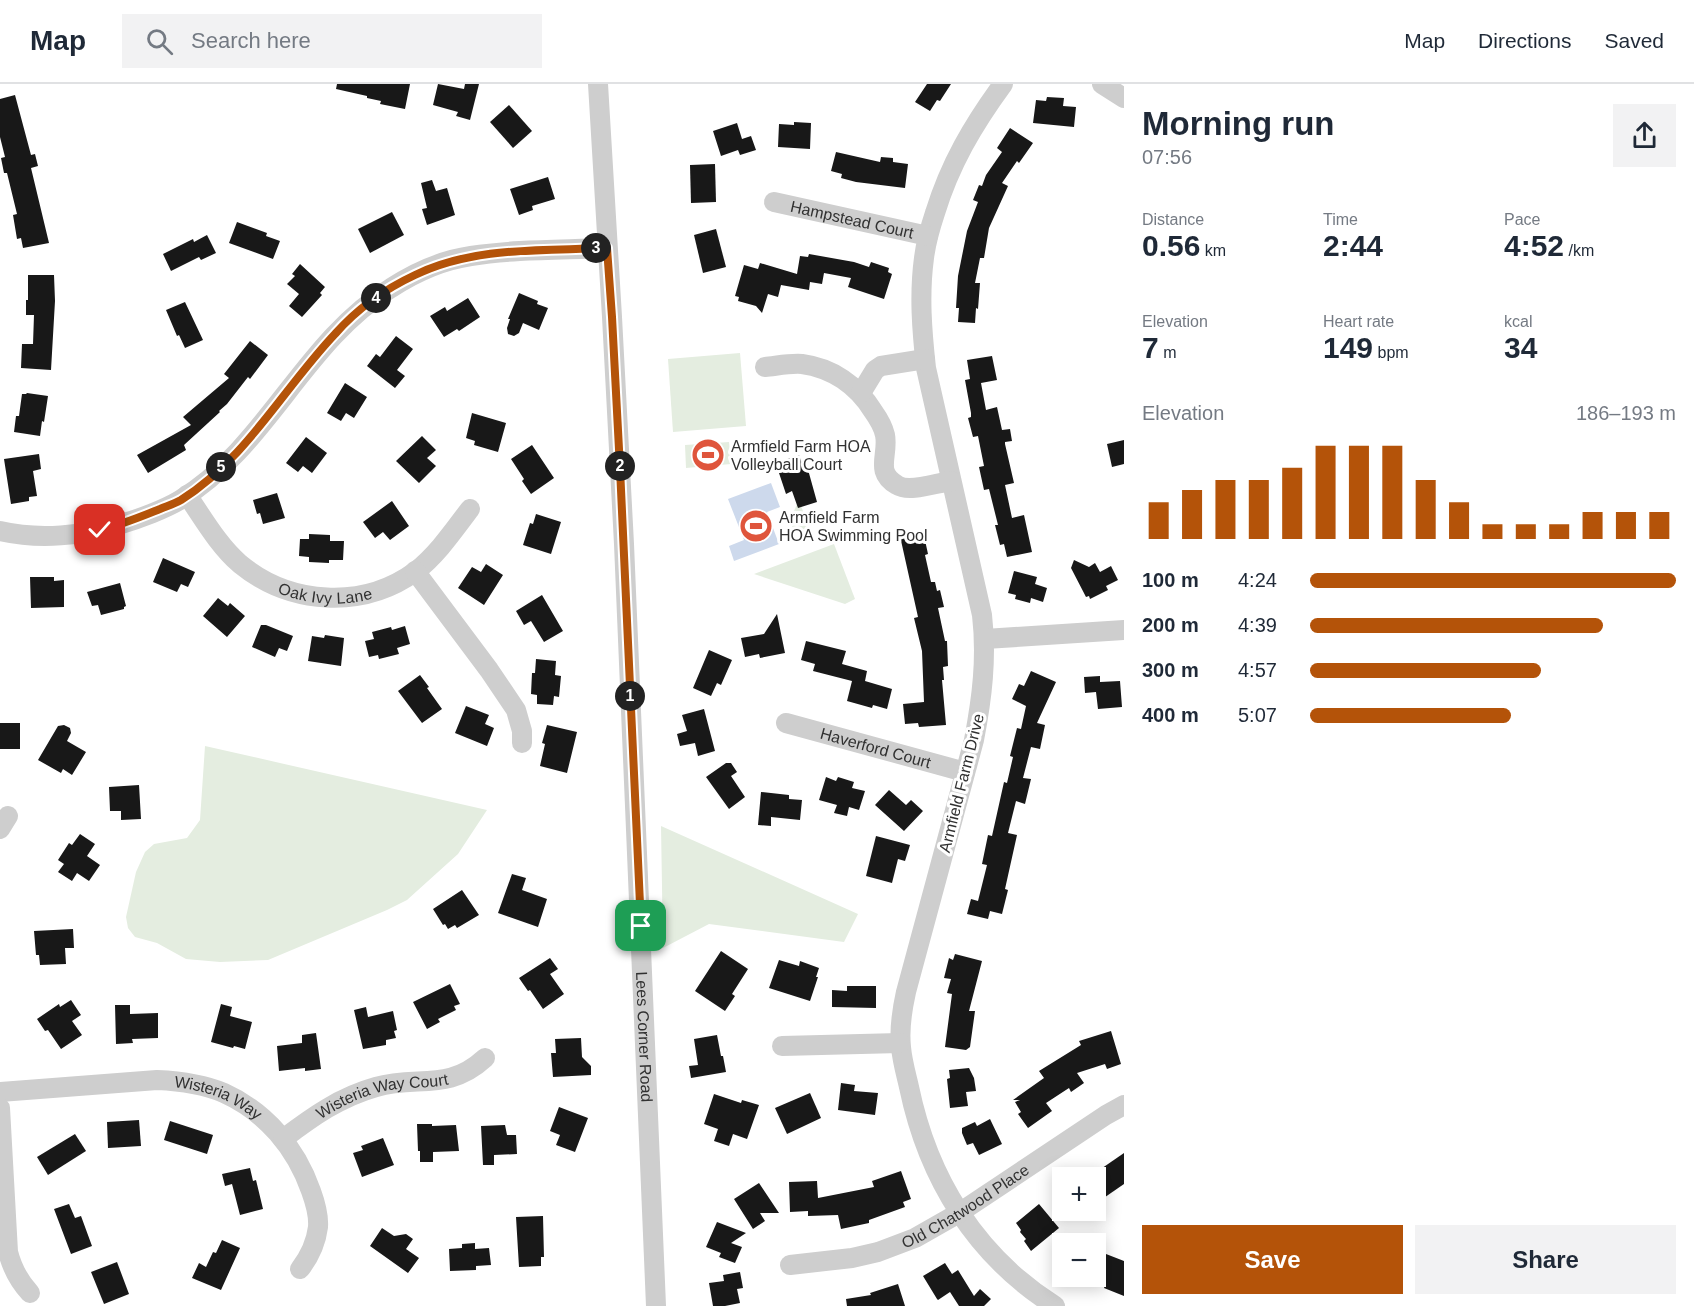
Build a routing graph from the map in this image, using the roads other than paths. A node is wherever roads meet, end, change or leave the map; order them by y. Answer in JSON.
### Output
{"nodes":[{"id":1,"x":598,"y":84,"type":"edge"},
{"id":2,"x":1004,"y":84,"type":"edge"},
{"id":3,"x":1102,"y":84,"type":"edge"},
{"id":4,"x":1124,"y":99,"type":"edge"},
{"id":5,"x":774,"y":202,"type":"dead end"},
{"id":6,"x":928,"y":236,"type":"junction"},
{"id":7,"x":607,"y":248,"type":"junction"},
{"id":8,"x":925,"y":359,"type":"junction"},
{"id":9,"x":765,"y":367,"type":"dead end"},
{"id":10,"x":861,"y":393,"type":"junction"},
{"id":11,"x":951,"y":481,"type":"junction"},
{"id":12,"x":187,"y":495,"type":"junction"},
{"id":13,"x":470,"y":509,"type":"dead end"},
{"id":14,"x":0,"y":531,"type":"edge"},
{"id":15,"x":415,"y":571,"type":"junction"},
{"id":16,"x":1124,"y":630,"type":"edge"},
{"id":17,"x":985,"y":639,"type":"junction"},
{"id":18,"x":786,"y":723,"type":"dead end"},
{"id":19,"x":522,"y":743,"type":"dead end"},
{"id":20,"x":965,"y":772,"type":"junction"},
{"id":21,"x":900,"y":1043,"type":"junction"},
{"id":22,"x":782,"y":1046,"type":"dead end"},
{"id":23,"x":485,"y":1058,"type":"dead end"},
{"id":24,"x":0,"y":1092,"type":"edge"},
{"id":25,"x":1124,"y":1106,"type":"edge"},
{"id":26,"x":0,"y":1108,"type":"edge"},
{"id":27,"x":283,"y":1139,"type":"junction"},
{"id":28,"x":959,"y":1213,"type":"junction"},
{"id":29,"x":790,"y":1265,"type":"dead end"},
{"id":30,"x":300,"y":1269,"type":"dead end"},
{"id":31,"x":30,"y":1293,"type":"dead end"},
{"id":32,"x":656,"y":1306,"type":"edge"},
{"id":33,"x":1055,"y":1306,"type":"edge"}],
"edges":[{"from":1,"to":7,"type":"street","name":"Lees Corner Road"},
{"from":2,"to":6,"type":"street","name":"Armfield Farm Drive"},
{"from":3,"to":4,"type":"street"},
{"from":5,"to":6,"type":"street","name":"Hampstead Court"},
{"from":6,"to":8,"type":"street","name":"Armfield Farm Drive"},
{"from":7,"to":12,"type":"street"},
{"from":7,"to":32,"type":"street","name":"Lees Corner Road"},
{"from":8,"to":10,"type":"street"},
{"from":8,"to":11,"type":"street","name":"Armfield Farm Drive"},
{"from":9,"to":10,"type":"street"},
{"from":10,"to":11,"type":"street"},
{"from":11,"to":17,"type":"street","name":"Armfield Farm Drive"},
{"from":12,"to":14,"type":"street"},
{"from":12,"to":15,"type":"street","name":"Oak Ivy Lane"},
{"from":13,"to":15,"type":"street","name":"Oak Ivy Lane"},
{"from":15,"to":19,"type":"street"},
{"from":16,"to":17,"type":"street"},
{"from":17,"to":20,"type":"street","name":"Armfield Farm Drive"},
{"from":18,"to":20,"type":"street","name":"Haverford Court"},
{"from":20,"to":21,"type":"street","name":"Armfield Farm Drive"},
{"from":21,"to":22,"type":"street"},
{"from":21,"to":28,"type":"street","name":"Armfield Farm Drive"},
{"from":23,"to":27,"type":"street","name":"Wisteria Way Court"},
{"from":24,"to":27,"type":"street","name":"Wisteria Way"},
{"from":25,"to":28,"type":"street","name":"Old Chatwood Place"},
{"from":26,"to":31,"type":"street"},
{"from":27,"to":30,"type":"street","name":"Wisteria Way"},
{"from":28,"to":29,"type":"street","name":"Old Chatwood Place"},
{"from":28,"to":33,"type":"street","name":"Armfield Farm Drive"}]}
